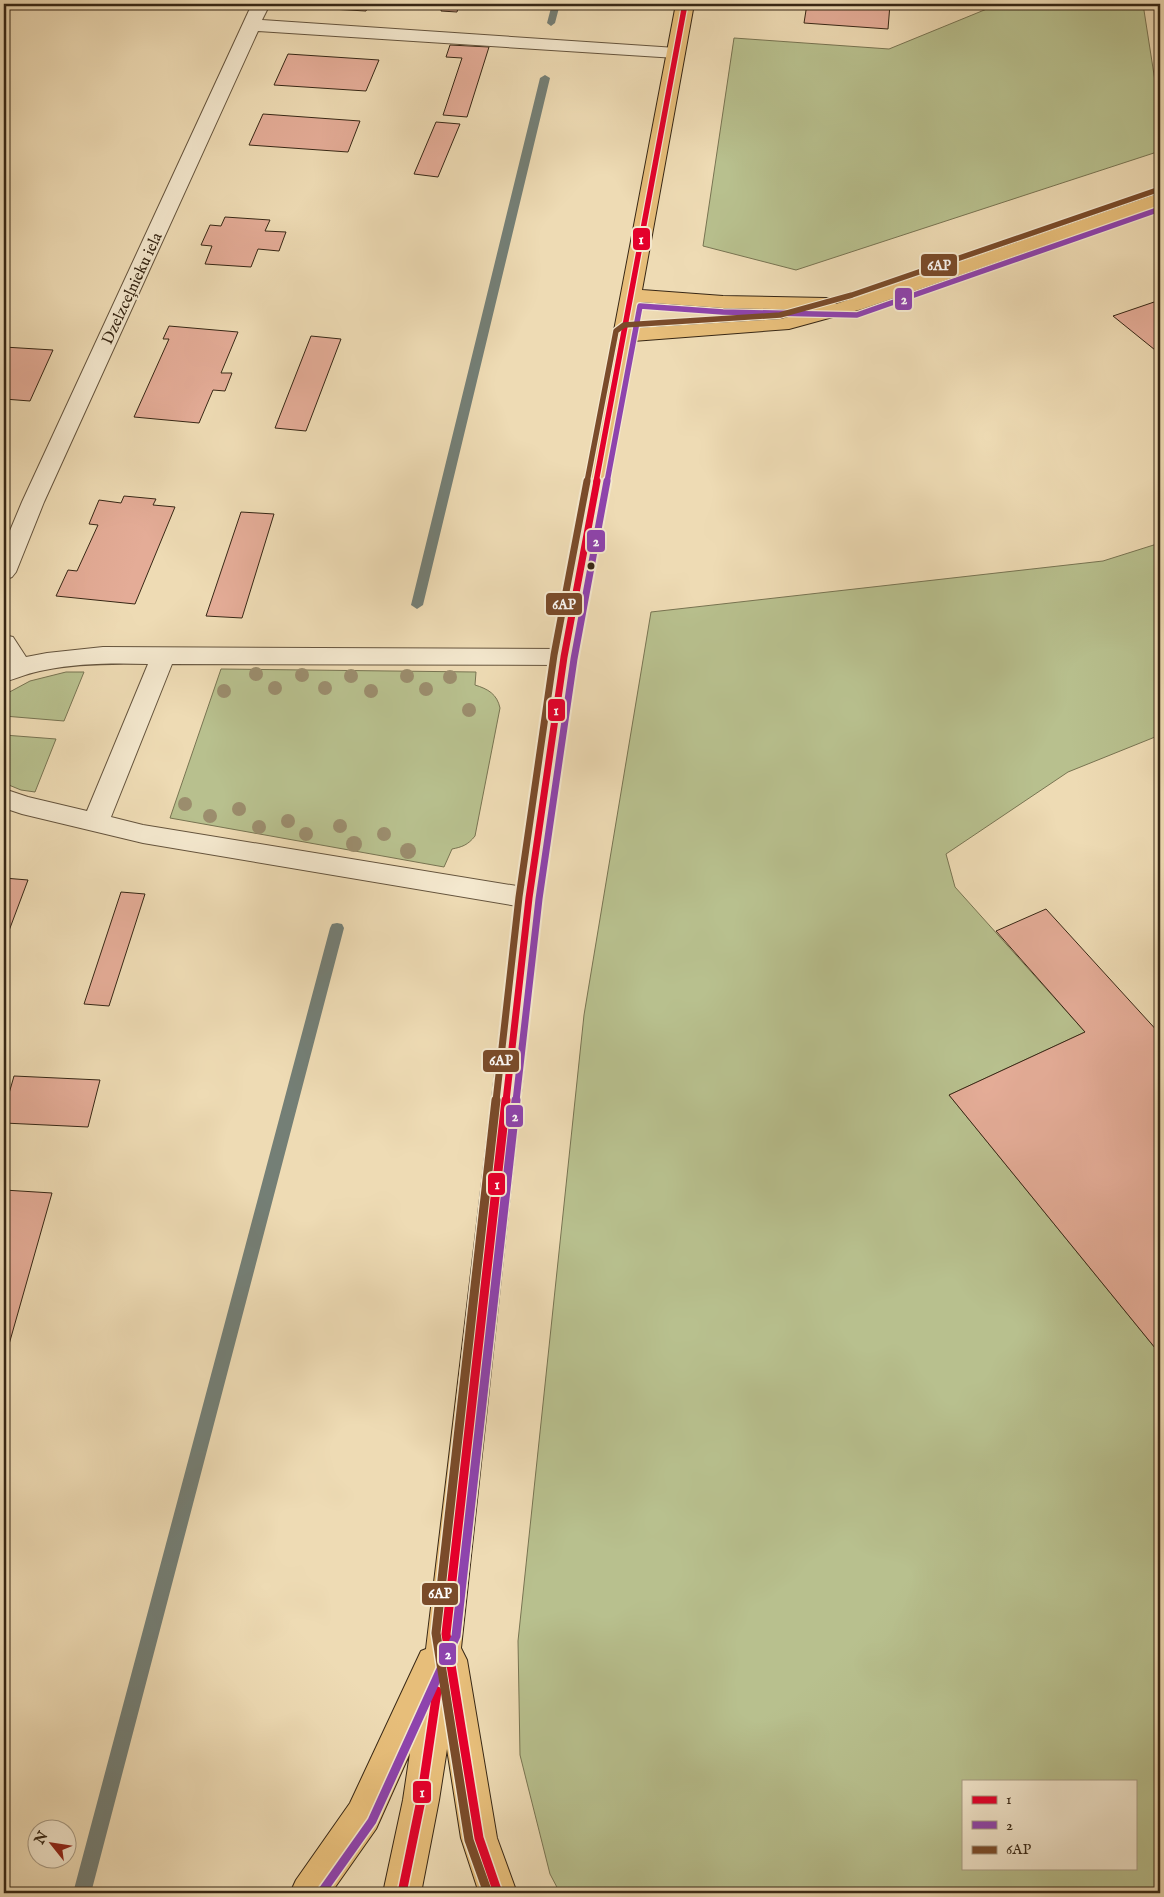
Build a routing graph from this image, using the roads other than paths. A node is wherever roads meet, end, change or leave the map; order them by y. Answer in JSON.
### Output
{"nodes":[{"id":1,"x":261,"y":4,"type":"edge"},
{"id":2,"x":686,"y":4,"type":"edge"},
{"id":3,"x":252,"y":25,"type":"junction"},
{"id":4,"x":676,"y":53,"type":"junction"},
{"id":5,"x":1160,"y":199,"type":"edge"},
{"id":6,"x":632,"y":295,"type":"junction"},
{"id":7,"x":855,"y":305,"type":"junction"},
{"id":8,"x":625,"y":335,"type":"junction"},
{"id":9,"x":4,"y":572,"type":"edge"},
{"id":10,"x":4,"y":643,"type":"edge"},
{"id":11,"x":163,"y":656,"type":"junction"},
{"id":12,"x":564,"y":656,"type":"junction"},
{"id":13,"x":12,"y":670,"type":"edge"},
{"id":14,"x":4,"y":798,"type":"edge"},
{"id":15,"x":95,"y":822,"type":"junction"},
{"id":16,"x":529,"y":898,"type":"junction"},
{"id":17,"x":446,"y":1634,"type":"junction"},
{"id":18,"x":308,"y":1893,"type":"edge"},
{"id":19,"x":402,"y":1893,"type":"edge"},
{"id":20,"x":498,"y":1893,"type":"edge"}],
"edges":[{"from":1,"to":3,"type":"street","name":"Dzelzceļnieku iela"},
{"from":2,"to":4,"type":"main road"},
{"from":3,"to":4,"type":"street"},
{"from":3,"to":9,"type":"street","name":"Dzelzceļnieku iela"},
{"from":4,"to":6,"type":"main road"},
{"from":5,"to":7,"type":"main road"},
{"from":6,"to":7,"type":"main road"},
{"from":6,"to":8,"type":"main road"},
{"from":7,"to":8,"type":"main road"},
{"from":8,"to":12,"type":"main road"},
{"from":10,"to":13,"type":"street"},
{"from":11,"to":12,"type":"street"},
{"from":11,"to":13,"type":"street"},
{"from":11,"to":15,"type":"street"},
{"from":12,"to":16,"type":"main road"},
{"from":14,"to":15,"type":"street"},
{"from":15,"to":16,"type":"street"},
{"from":16,"to":17,"type":"main road"},
{"from":17,"to":18,"type":"main road"},
{"from":17,"to":19,"type":"main road"},
{"from":17,"to":20,"type":"main road"}]}
